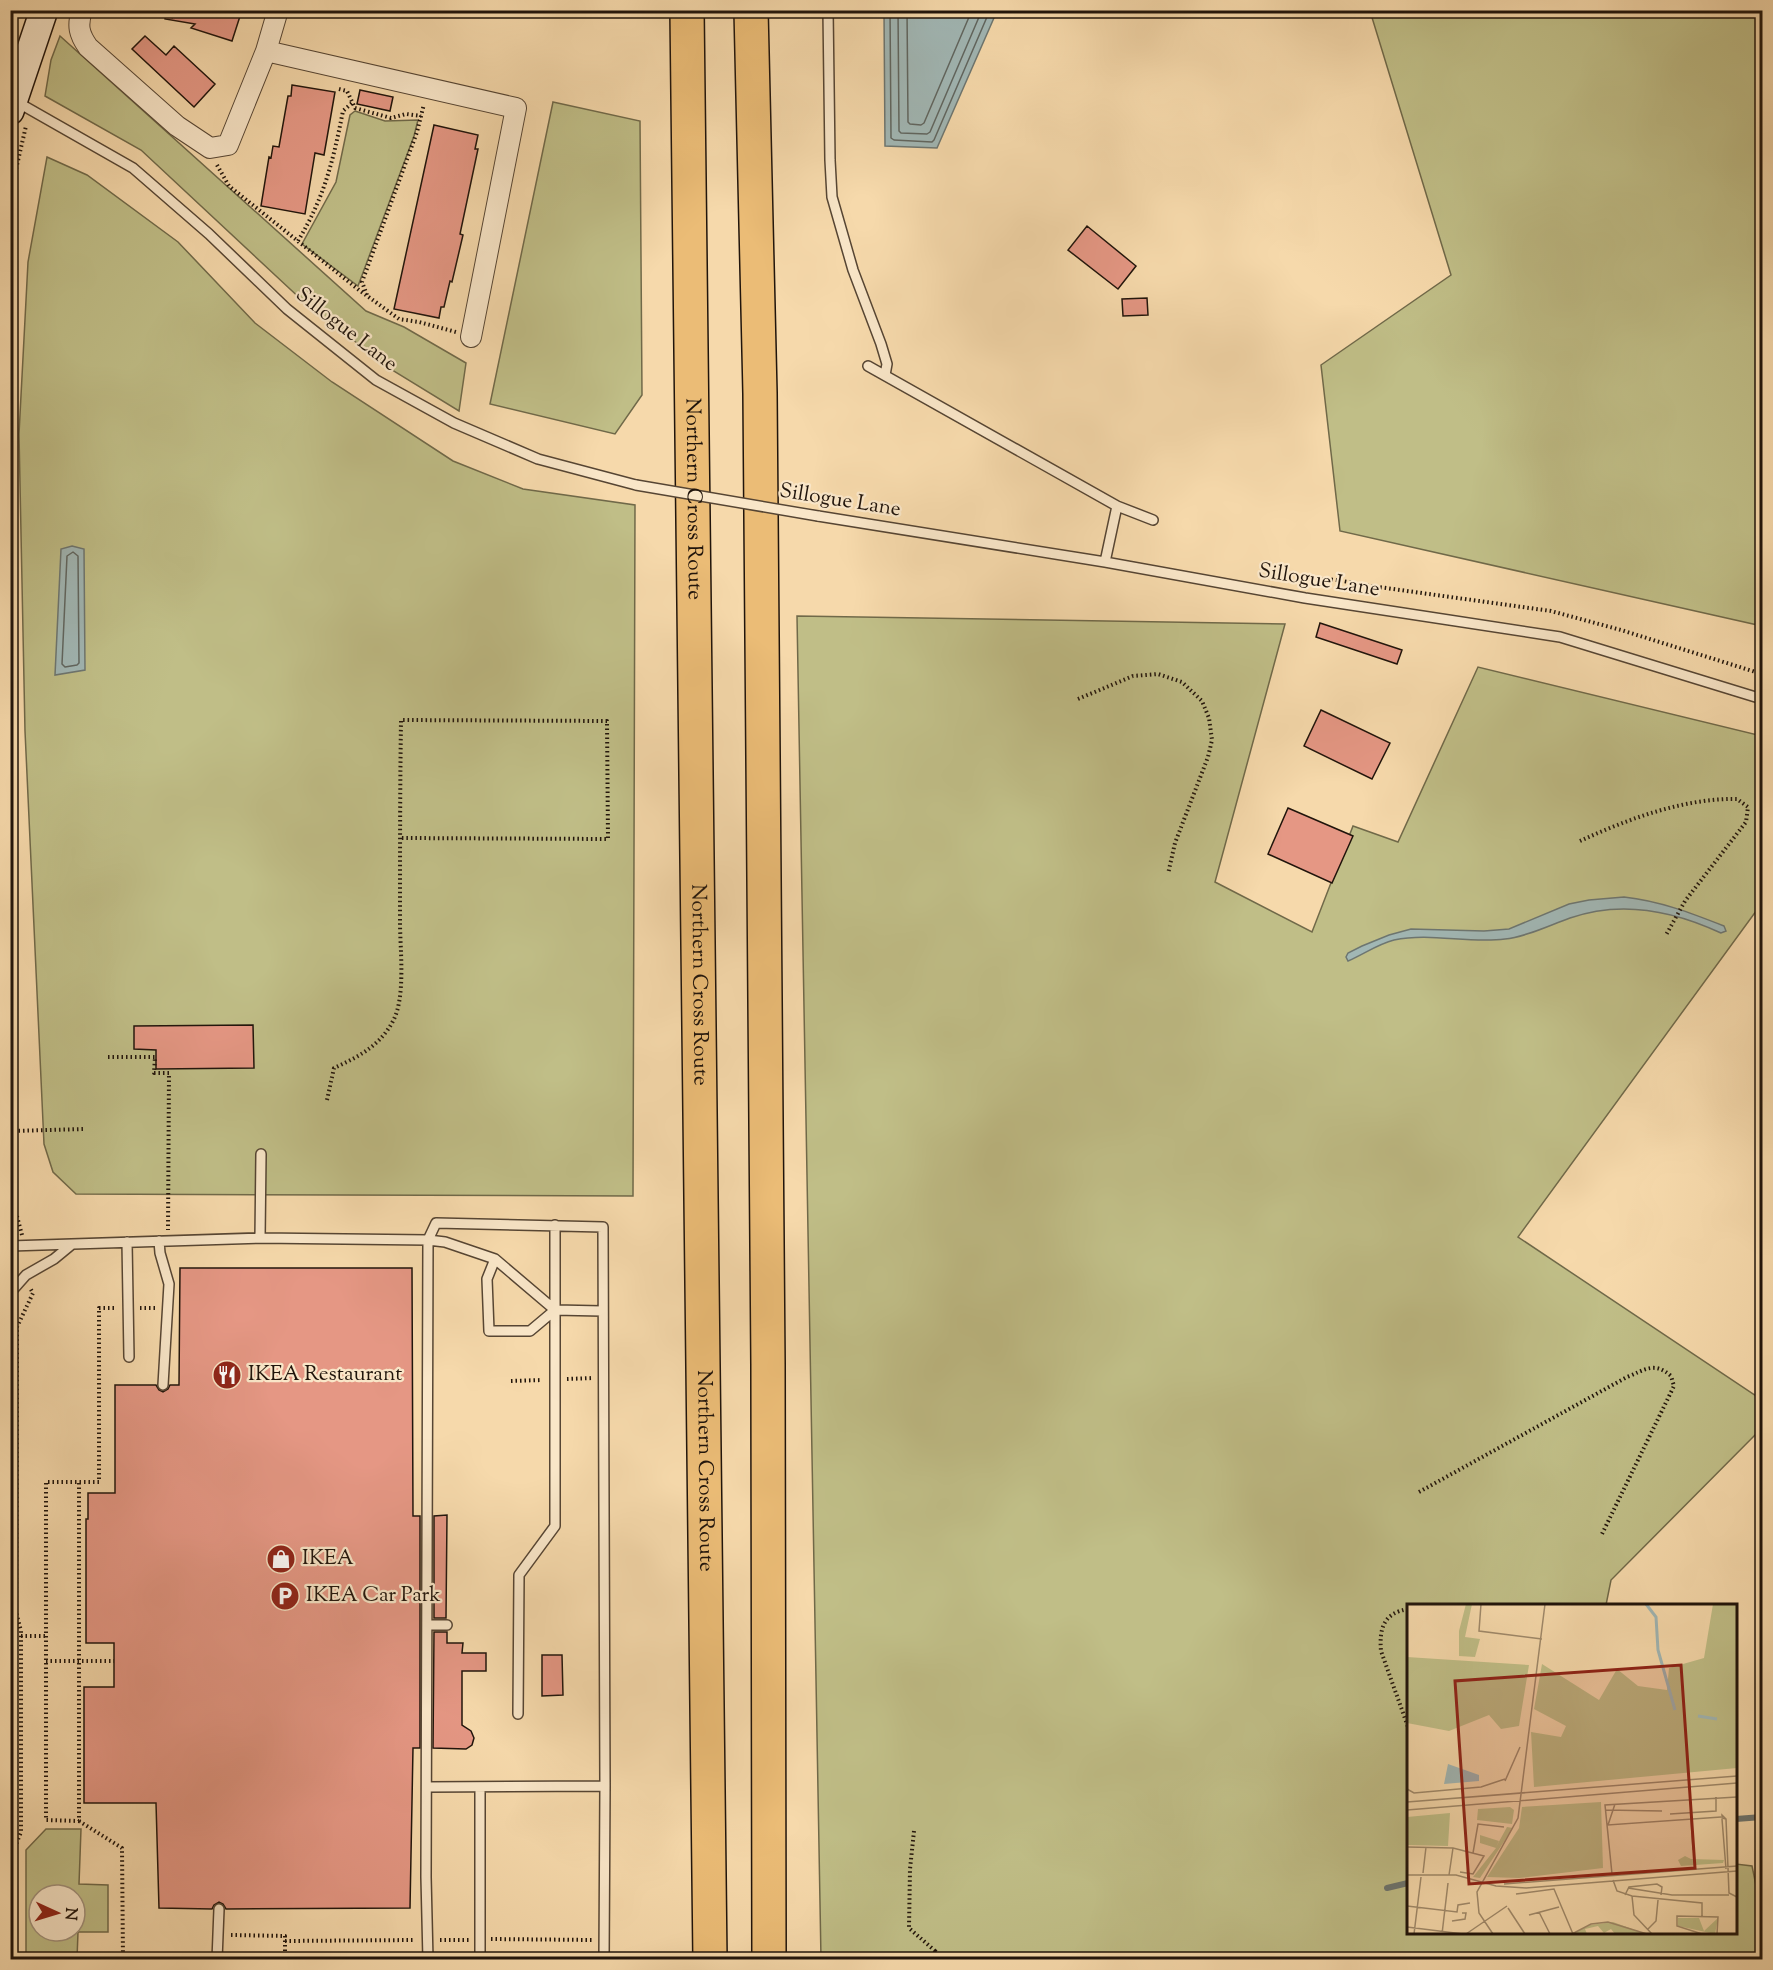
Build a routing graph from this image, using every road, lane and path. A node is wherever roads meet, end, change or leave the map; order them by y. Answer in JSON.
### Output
{"nodes":[{"id":1,"x":13,"y":10,"type":"edge"},
{"id":2,"x":44,"y":10,"type":"edge"},
{"id":3,"x":82,"y":10,"type":"edge"},
{"id":4,"x":173,"y":10,"type":"edge"},
{"id":5,"x":278,"y":10,"type":"edge"},
{"id":6,"x":687,"y":10,"type":"edge"},
{"id":7,"x":751,"y":10,"type":"edge"},
{"id":8,"x":828,"y":10,"type":"edge"},
{"id":9,"x":171,"y":18,"type":"dead end"},
{"id":10,"x":10,"y":20,"type":"edge"},
{"id":11,"x":266,"y":51,"type":"junction"},
{"id":12,"x":337,"y":88,"type":"dead end"},
{"id":13,"x":428,"y":88,"type":"junction"},
{"id":14,"x":12,"y":103,"type":"edge"},
{"id":15,"x":352,"y":103,"type":"junction"},
{"id":16,"x":421,"y":116,"type":"junction"},
{"id":17,"x":219,"y":147,"type":"junction"},
{"id":18,"x":298,"y":241,"type":"junction"},
{"id":19,"x":367,"y":296,"type":"junction"},
{"id":20,"x":471,"y":337,"type":"joint"},
{"id":21,"x":868,"y":366,"type":"dead end"},
{"id":22,"x":885,"y":375,"type":"junction"},
{"id":23,"x":1117,"y":506,"type":"junction"},
{"id":24,"x":1153,"y":520,"type":"dead end"},
{"id":25,"x":1105,"y":562,"type":"junction"},
{"id":26,"x":1301,"y":587,"type":"dead end"},
{"id":27,"x":1762,"y":674,"type":"edge"},
{"id":28,"x":1078,"y":699,"type":"dead end"},
{"id":29,"x":1762,"y":699,"type":"edge"},
{"id":30,"x":400,"y":838,"type":"junction"},
{"id":31,"x":1580,"y":841,"type":"dead end"},
{"id":32,"x":1168,"y":874,"type":"dead end"},
{"id":33,"x":1666,"y":935,"type":"dead end"},
{"id":34,"x":10,"y":978,"type":"edge"},
{"id":35,"x":108,"y":1057,"type":"dead end"},
{"id":36,"x":327,"y":1101,"type":"dead end"},
{"id":37,"x":83,"y":1129,"type":"dead end"},
{"id":38,"x":14,"y":1131,"type":"junction"},
{"id":39,"x":261,"y":1154,"type":"dead end"},
{"id":40,"x":555,"y":1225,"type":"junction"},
{"id":41,"x":260,"y":1238,"type":"junction"},
{"id":42,"x":428,"y":1240,"type":"junction"},
{"id":43,"x":163,"y":1241,"type":"junction"},
{"id":44,"x":127,"y":1242,"type":"junction"},
{"id":45,"x":21,"y":1245,"type":"junction"},
{"id":46,"x":71,"y":1245,"type":"junction"},
{"id":47,"x":10,"y":1246,"type":"edge"},
{"id":48,"x":495,"y":1259,"type":"junction"},
{"id":49,"x":24,"y":1277,"type":"junction"},
{"id":50,"x":10,"y":1293,"type":"edge"},
{"id":51,"x":128,"y":1308,"type":"junction"},
{"id":52,"x":169,"y":1308,"type":"junction"},
{"id":53,"x":555,"y":1310,"type":"junction"},
{"id":54,"x":602,"y":1311,"type":"junction"},
{"id":55,"x":129,"y":1357,"type":"dead end"},
{"id":56,"x":768,"y":1364,"type":"junction"},
{"id":57,"x":163,"y":1385,"type":"dead end"},
{"id":58,"x":79,"y":1483,"type":"junction"},
{"id":59,"x":1419,"y":1492,"type":"dead end"},
{"id":60,"x":1602,"y":1534,"type":"dead end"},
{"id":61,"x":1407,"y":1609,"type":"edge"},
{"id":62,"x":427,"y":1624,"type":"junction"},
{"id":63,"x":447,"y":1625,"type":"dead end"},
{"id":64,"x":21,"y":1636,"type":"junction"},
{"id":65,"x":46,"y":1636,"type":"junction"},
{"id":66,"x":46,"y":1661,"type":"junction"},
{"id":67,"x":79,"y":1661,"type":"junction"},
{"id":68,"x":114,"y":1661,"type":"dead end"},
{"id":69,"x":518,"y":1714,"type":"dead end"},
{"id":70,"x":1407,"y":1724,"type":"edge"},
{"id":71,"x":605,"y":1786,"type":"junction"},
{"id":72,"x":427,"y":1787,"type":"junction"},
{"id":73,"x":480,"y":1787,"type":"junction"},
{"id":74,"x":79,"y":1821,"type":"junction"},
{"id":75,"x":914,"y":1831,"type":"dead end"},
{"id":76,"x":219,"y":1909,"type":"dead end"},
{"id":77,"x":218,"y":1935,"type":"junction"},
{"id":78,"x":480,"y":1939,"type":"junction"},
{"id":79,"x":428,"y":1940,"type":"junction"},
{"id":80,"x":604,"y":1940,"type":"junction"},
{"id":81,"x":285,"y":1941,"type":"junction"},
{"id":82,"x":935,"y":1952,"type":"junction"},
{"id":83,"x":16,"y":1959,"type":"edge"},
{"id":84,"x":123,"y":1959,"type":"edge"},
{"id":85,"x":217,"y":1959,"type":"edge"},
{"id":86,"x":285,"y":1959,"type":"edge"},
{"id":87,"x":428,"y":1959,"type":"edge"},
{"id":88,"x":480,"y":1959,"type":"edge"},
{"id":89,"x":604,"y":1959,"type":"edge"},
{"id":90,"x":710,"y":1959,"type":"edge"},
{"id":91,"x":769,"y":1959,"type":"edge"},
{"id":92,"x":788,"y":1959,"type":"edge"},
{"id":93,"x":933,"y":1959,"type":"edge"},
{"id":94,"x":944,"y":1959,"type":"edge"}],
"edges":[{"from":1,"to":10,"type":"path"},
{"from":2,"to":14,"type":"main road"},
{"from":3,"to":17,"type":"street"},
{"from":4,"to":9,"type":"path"},
{"from":5,"to":11,"type":"street"},
{"from":6,"to":90,"type":"highway","name":"Northern Cross Route"},
{"from":7,"to":56,"type":"highway"},
{"from":8,"to":22,"type":"lane"},
{"from":11,"to":13,"type":"street"},
{"from":11,"to":17,"type":"street"},
{"from":12,"to":15,"type":"path"},
{"from":13,"to":16,"type":"path"},
{"from":13,"to":20,"type":"street"},
{"from":14,"to":25,"type":"lane","name":"Sillogue Lane","bridge":true},
{"from":15,"to":16,"type":"path"},
{"from":15,"to":18,"type":"path"},
{"from":16,"to":19,"type":"path"},
{"from":17,"to":18,"type":"path"},
{"from":18,"to":19,"type":"path"},
{"from":19,"to":20,"type":"path"},
{"from":21,"to":22,"type":"lane"},
{"from":22,"to":23,"type":"lane"},
{"from":23,"to":24,"type":"lane"},
{"from":23,"to":25,"type":"lane"},
{"from":25,"to":29,"type":"lane","name":"Sillogue Lane"},
{"from":26,"to":27,"type":"path"},
{"from":28,"to":32,"type":"path"},
{"from":30,"to":30,"type":"path"},
{"from":30,"to":36,"type":"path"},
{"from":31,"to":33,"type":"path"},
{"from":34,"to":38,"type":"path"},
{"from":35,"to":43,"type":"path"},
{"from":37,"to":38,"type":"path"},
{"from":38,"to":45,"type":"path"},
{"from":39,"to":41,"type":"lane"},
{"from":40,"to":42,"type":"lane"},
{"from":40,"to":53,"type":"lane"},
{"from":40,"to":54,"type":"lane"},
{"from":41,"to":42,"type":"lane"},
{"from":41,"to":43,"type":"lane"},
{"from":42,"to":48,"type":"lane"},
{"from":42,"to":62,"type":"lane"},
{"from":43,"to":44,"type":"lane"},
{"from":43,"to":52,"type":"lane"},
{"from":44,"to":46,"type":"lane"},
{"from":44,"to":51,"type":"lane"},
{"from":45,"to":46,"type":"lane"},
{"from":45,"to":47,"type":"lane"},
{"from":46,"to":49,"type":"lane"},
{"from":48,"to":53,"type":"lane"},
{"from":48,"to":53,"type":"lane"},
{"from":49,"to":50,"type":"lane"},
{"from":49,"to":64,"type":"path"},
{"from":51,"to":52,"type":"path"},
{"from":51,"to":55,"type":"lane"},
{"from":51,"to":58,"type":"path"},
{"from":52,"to":57,"type":"lane"},
{"from":53,"to":54,"type":"lane"},
{"from":53,"to":69,"type":"lane"},
{"from":54,"to":71,"type":"lane"},
{"from":56,"to":91,"type":"highway"},
{"from":56,"to":92,"type":"highway"},
{"from":58,"to":65,"type":"path"},
{"from":58,"to":67,"type":"path"},
{"from":59,"to":60,"type":"path"},
{"from":61,"to":70,"type":"path"},
{"from":62,"to":63,"type":"lane"},
{"from":62,"to":72,"type":"lane"},
{"from":64,"to":65,"type":"path"},
{"from":64,"to":83,"type":"path"},
{"from":65,"to":66,"type":"path"},
{"from":66,"to":67,"type":"path"},
{"from":66,"to":74,"type":"path"},
{"from":67,"to":68,"type":"path"},
{"from":67,"to":74,"type":"path"},
{"from":71,"to":73,"type":"lane"},
{"from":71,"to":80,"type":"lane"},
{"from":72,"to":73,"type":"lane"},
{"from":72,"to":79,"type":"lane"},
{"from":73,"to":78,"type":"lane"},
{"from":74,"to":84,"type":"path"},
{"from":75,"to":82,"type":"path"},
{"from":76,"to":77,"type":"lane"},
{"from":77,"to":81,"type":"path"},
{"from":77,"to":85,"type":"lane"},
{"from":78,"to":79,"type":"path"},
{"from":78,"to":80,"type":"path"},
{"from":78,"to":88,"type":"lane"},
{"from":79,"to":81,"type":"path"},
{"from":79,"to":87,"type":"lane"},
{"from":80,"to":89,"type":"lane"},
{"from":81,"to":86,"type":"path"},
{"from":82,"to":93,"type":"path"},
{"from":82,"to":94,"type":"path"}]}
